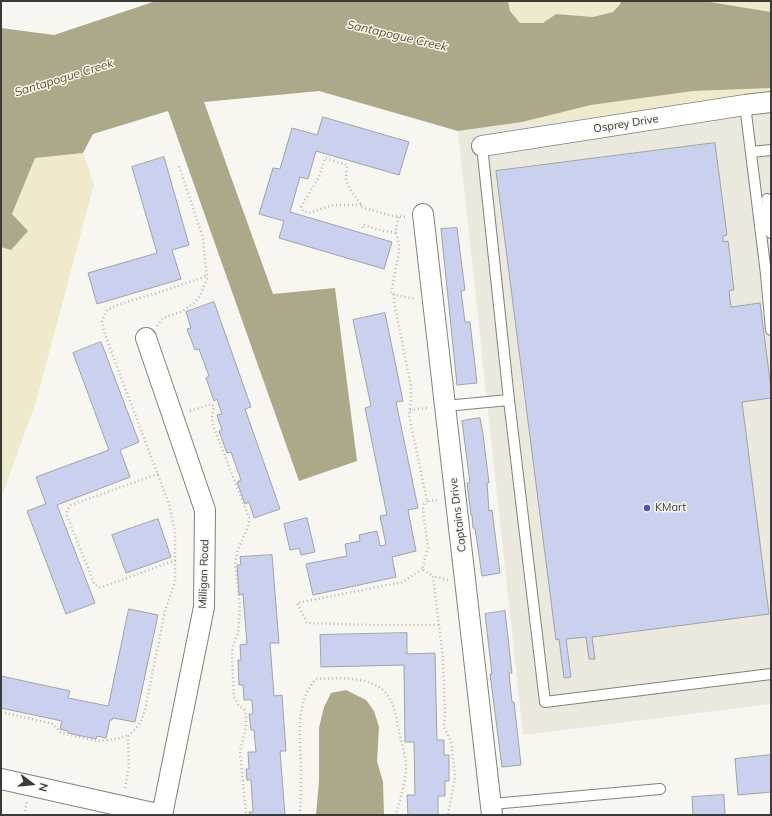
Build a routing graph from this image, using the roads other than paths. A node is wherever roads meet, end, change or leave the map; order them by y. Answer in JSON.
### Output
{"nodes":[{"id":1,"x":771,"y":102,"type":"edge"},
{"id":2,"x":745,"y":105,"type":"junction"},
{"id":3,"x":482,"y":146,"type":"joint"},
{"id":4,"x":771,"y":150,"type":"edge"},
{"id":5,"x":751,"y":152,"type":"junction"},
{"id":6,"x":765,"y":200,"type":"edge"},
{"id":7,"x":423,"y":214,"type":"road end"},
{"id":8,"x":771,"y":233,"type":"edge"},
{"id":9,"x":768,"y":273,"type":"edge"},
{"id":10,"x":771,"y":330,"type":"edge"},
{"id":11,"x":146,"y":338,"type":"road end"},
{"id":12,"x":509,"y":400,"type":"junction"},
{"id":13,"x":439,"y":407,"type":"junction"},
{"id":14,"x":771,"y":674,"type":"edge"},
{"id":15,"x":1,"y":779,"type":"edge"},
{"id":16,"x":660,"y":789,"type":"dead end"},
{"id":17,"x":492,"y":810,"type":"edge"},
{"id":18,"x":162,"y":815,"type":"edge"}],
"edges":[{"from":1,"to":2,"type":"street","name":"Osprey Drive"},
{"from":2,"to":3,"type":"street","name":"Osprey Drive"},
{"from":2,"to":5,"type":"lane"},
{"from":3,"to":12,"type":"lane"},
{"from":4,"to":5,"type":"lane"},
{"from":5,"to":6,"type":"lane"},
{"from":6,"to":8,"type":"lane"},
{"from":6,"to":9,"type":"lane"},
{"from":7,"to":13,"type":"street","name":"Captains Drive"},
{"from":9,"to":10,"type":"lane"},
{"from":11,"to":18,"type":"street","name":"Milligan Road"},
{"from":12,"to":13,"type":"lane"},
{"from":12,"to":14,"type":"lane"},
{"from":13,"to":17,"type":"street","name":"Captains Drive"},
{"from":15,"to":18,"type":"street"},
{"from":16,"to":17,"type":"lane"}]}
